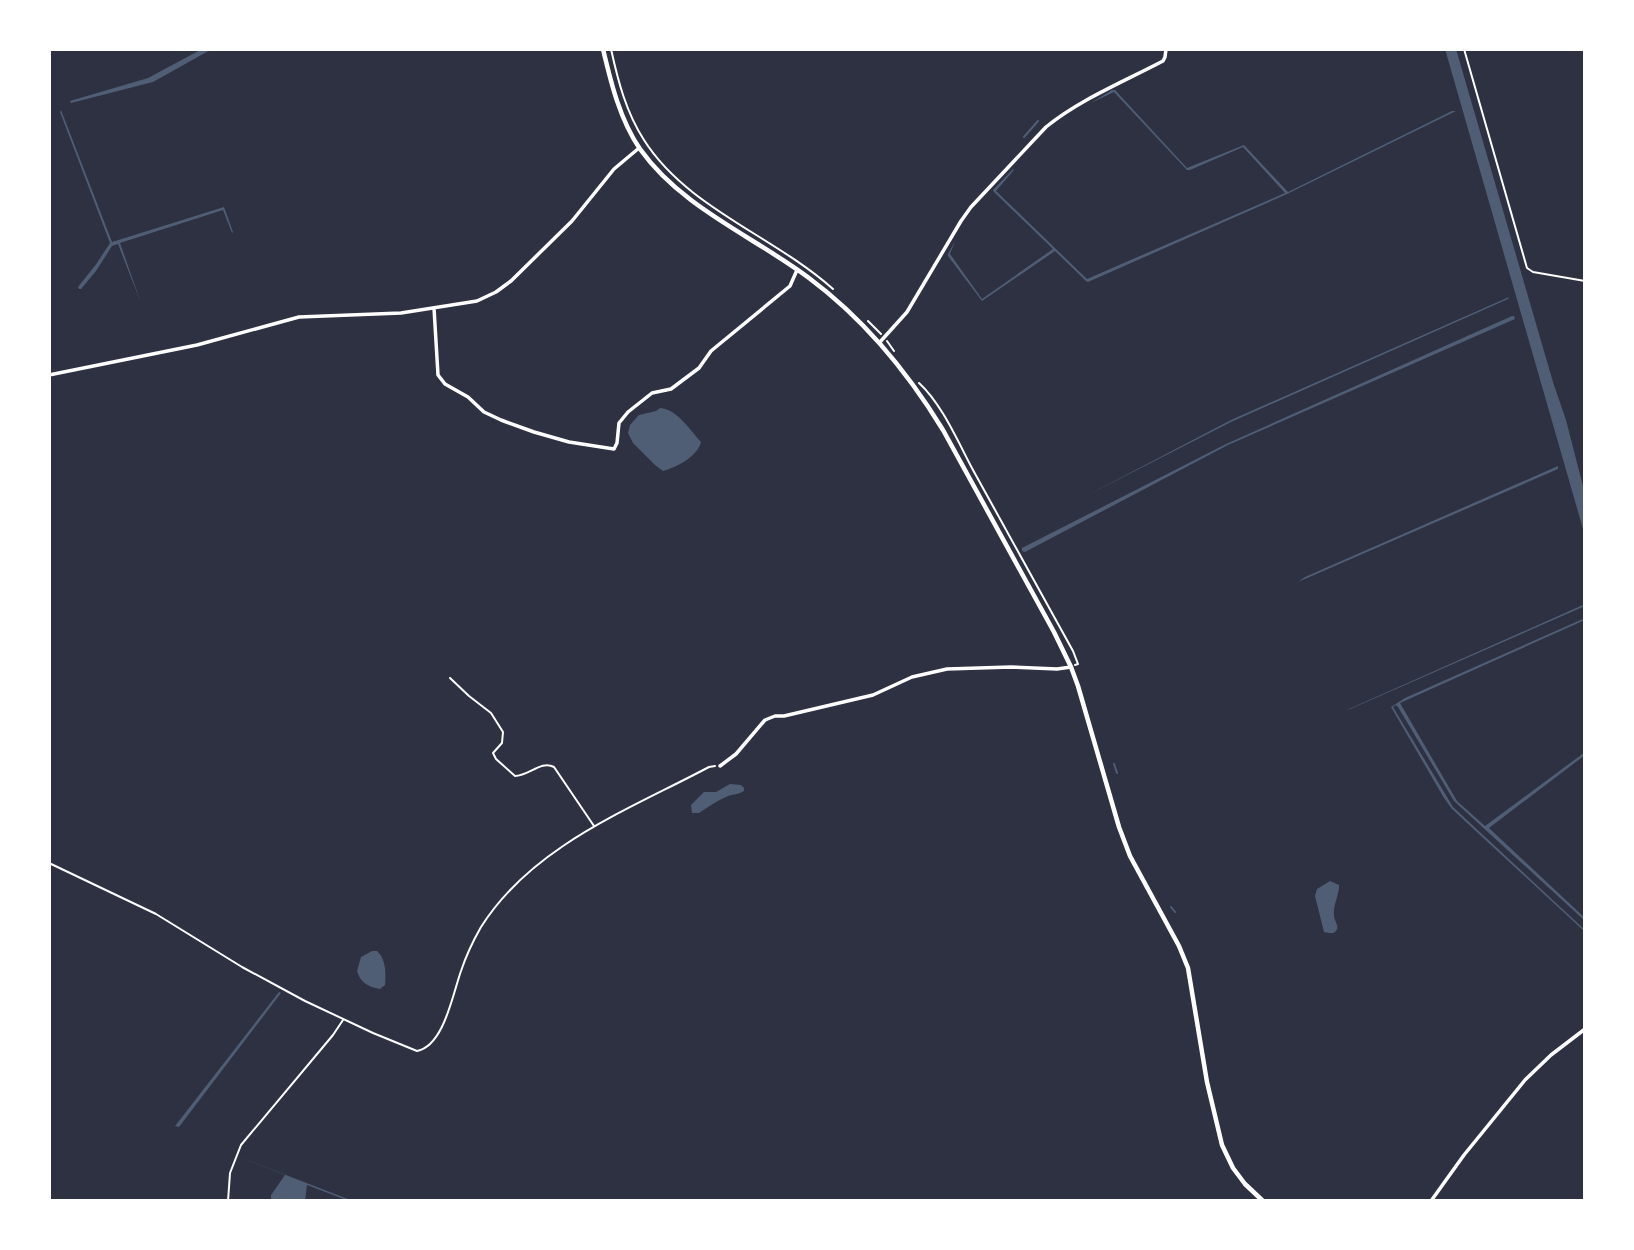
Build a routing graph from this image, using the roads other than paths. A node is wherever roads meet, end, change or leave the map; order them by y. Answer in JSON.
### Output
{"nodes":[{"id":1,"x":603,"y":49,"type":"edge"},
{"id":2,"x":1166,"y":49,"type":"edge"},
{"id":3,"x":639,"y":148,"type":"junction"},
{"id":4,"x":797,"y":270,"type":"junction"},
{"id":5,"x":434,"y":309,"type":"junction"},
{"id":6,"x":880,"y":342,"type":"junction"},
{"id":7,"x":49,"y":375,"type":"edge"},
{"id":8,"x":1071,"y":667,"type":"junction"},
{"id":9,"x":720,"y":766,"type":"road end"},
{"id":10,"x":1585,"y":1030,"type":"edge"},
{"id":11,"x":1263,"y":1201,"type":"edge"},
{"id":12,"x":1431,"y":1201,"type":"edge"}],
"edges":[{"from":1,"to":3,"type":"street"},
{"from":2,"to":6,"type":"street"},
{"from":3,"to":4,"type":"street"},
{"from":3,"to":5,"type":"street"},
{"from":4,"to":5,"type":"street"},
{"from":4,"to":6,"type":"street"},
{"from":5,"to":7,"type":"street"},
{"from":6,"to":8,"type":"street"},
{"from":8,"to":9,"type":"street"},
{"from":8,"to":11,"type":"street"},
{"from":10,"to":12,"type":"street"}]}
